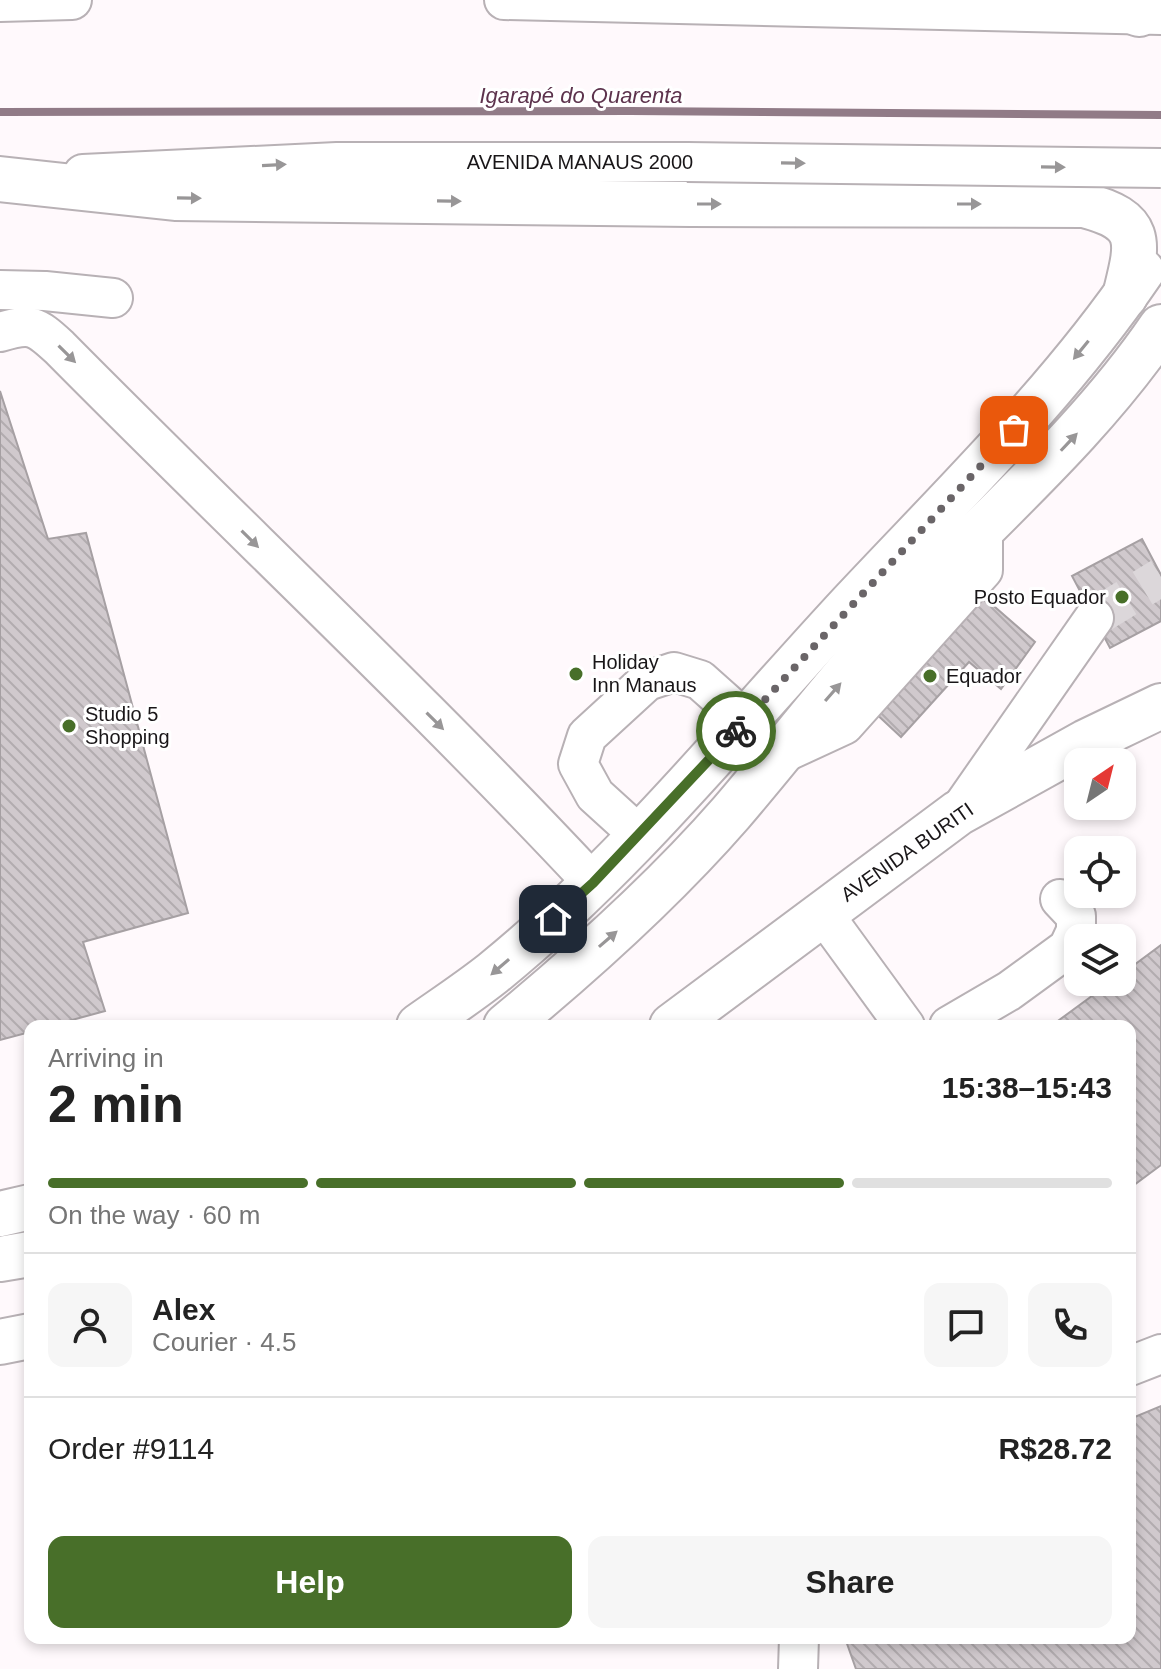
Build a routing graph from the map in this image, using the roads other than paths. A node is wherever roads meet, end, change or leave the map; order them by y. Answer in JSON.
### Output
{"nodes":[{"id":1,"x":72,"y":0,"type":"edge"},
{"id":2,"x":504,"y":0,"type":"edge"},
{"id":3,"x":0,"y":2,"type":"edge"},
{"id":4,"x":1134,"y":10,"type":"edge"},
{"id":5,"x":1161,"y":167,"type":"edge"},
{"id":6,"x":0,"y":178,"type":"edge"},
{"id":7,"x":1121,"y":218,"type":"junction"},
{"id":8,"x":1161,"y":243,"type":"edge"},
{"id":9,"x":0,"y":290,"type":"edge"},
{"id":10,"x":1125,"y":296,"type":"junction"},
{"id":11,"x":113,"y":298,"type":"dead end"},
{"id":12,"x":1161,"y":327,"type":"edge"},
{"id":13,"x":0,"y":332,"type":"edge"},
{"id":14,"x":1161,"y":373,"type":"edge"},
{"id":15,"x":1109,"y":398,"type":"junction"},
{"id":16,"x":1094,"y":618,"type":"tunnel mouth"},
{"id":17,"x":1161,"y":706,"type":"edge"},
{"id":18,"x":746,"y":721,"type":"junction"},
{"id":19,"x":958,"y":813,"type":"junction"},
{"id":20,"x":639,"y":835,"type":"junction"},
{"id":21,"x":593,"y":883,"type":"junction"},
{"id":22,"x":1060,"y":899,"type":"dead end"},
{"id":23,"x":822,"y":912,"type":"junction"},
{"id":24,"x":427,"y":1020,"type":"edge"},
{"id":25,"x":513,"y":1020,"type":"edge"},
{"id":26,"x":680,"y":1020,"type":"edge"},
{"id":27,"x":901,"y":1020,"type":"edge"},
{"id":28,"x":959,"y":1020,"type":"edge"},
{"id":29,"x":24,"y":1208,"type":"edge"},
{"id":30,"x":0,"y":1214,"type":"edge"},
{"id":31,"x":24,"y":1255,"type":"edge"},
{"id":32,"x":0,"y":1259,"type":"edge"},
{"id":33,"x":24,"y":1337,"type":"edge"},
{"id":34,"x":0,"y":1342,"type":"edge"},
{"id":35,"x":1161,"y":1354,"type":"edge"},
{"id":36,"x":1136,"y":1364,"type":"edge"},
{"id":37,"x":799,"y":1644,"type":"edge"},
{"id":38,"x":798,"y":1669,"type":"edge"}],
"edges":[{"from":1,"to":3,"type":"street"},
{"from":2,"to":4,"type":"street"},
{"from":6,"to":5,"type":"street","name":"AVENIDA MANAUS 2000","one_way":true,"bridge":true},
{"from":5,"to":7,"type":"main road"},
{"from":6,"to":7,"type":"main road","one_way":true},
{"from":7,"to":10,"type":"main road"},
{"from":8,"to":10,"type":"main road"},
{"from":9,"to":11,"type":"street"},
{"from":10,"to":18,"type":"main road","one_way":true},
{"from":12,"to":15,"type":"main road"},
{"from":13,"to":21,"type":"street","one_way":true},
{"from":14,"to":15,"type":"main road"},
{"from":25,"to":15,"type":"main road","one_way":true},
{"from":16,"to":19,"type":"street"},
{"from":17,"to":19,"type":"main road","name":"AVENIDA BURITI"},
{"from":18,"to":20,"type":"main road"},
{"from":18,"to":20,"type":"street"},
{"from":19,"to":23,"type":"main road","name":"AVENIDA BURITI"},
{"from":20,"to":21,"type":"main road"},
{"from":21,"to":24,"type":"main road","one_way":true},
{"from":22,"to":28,"type":"street"},
{"from":23,"to":26,"type":"main road","name":"AVENIDA BURITI"},
{"from":23,"to":27,"type":"street"},
{"from":29,"to":30,"type":"main road"},
{"from":31,"to":32,"type":"main road"},
{"from":33,"to":34,"type":"main road"},
{"from":35,"to":36,"type":"street"},
{"from":37,"to":38,"type":"street"}]}
